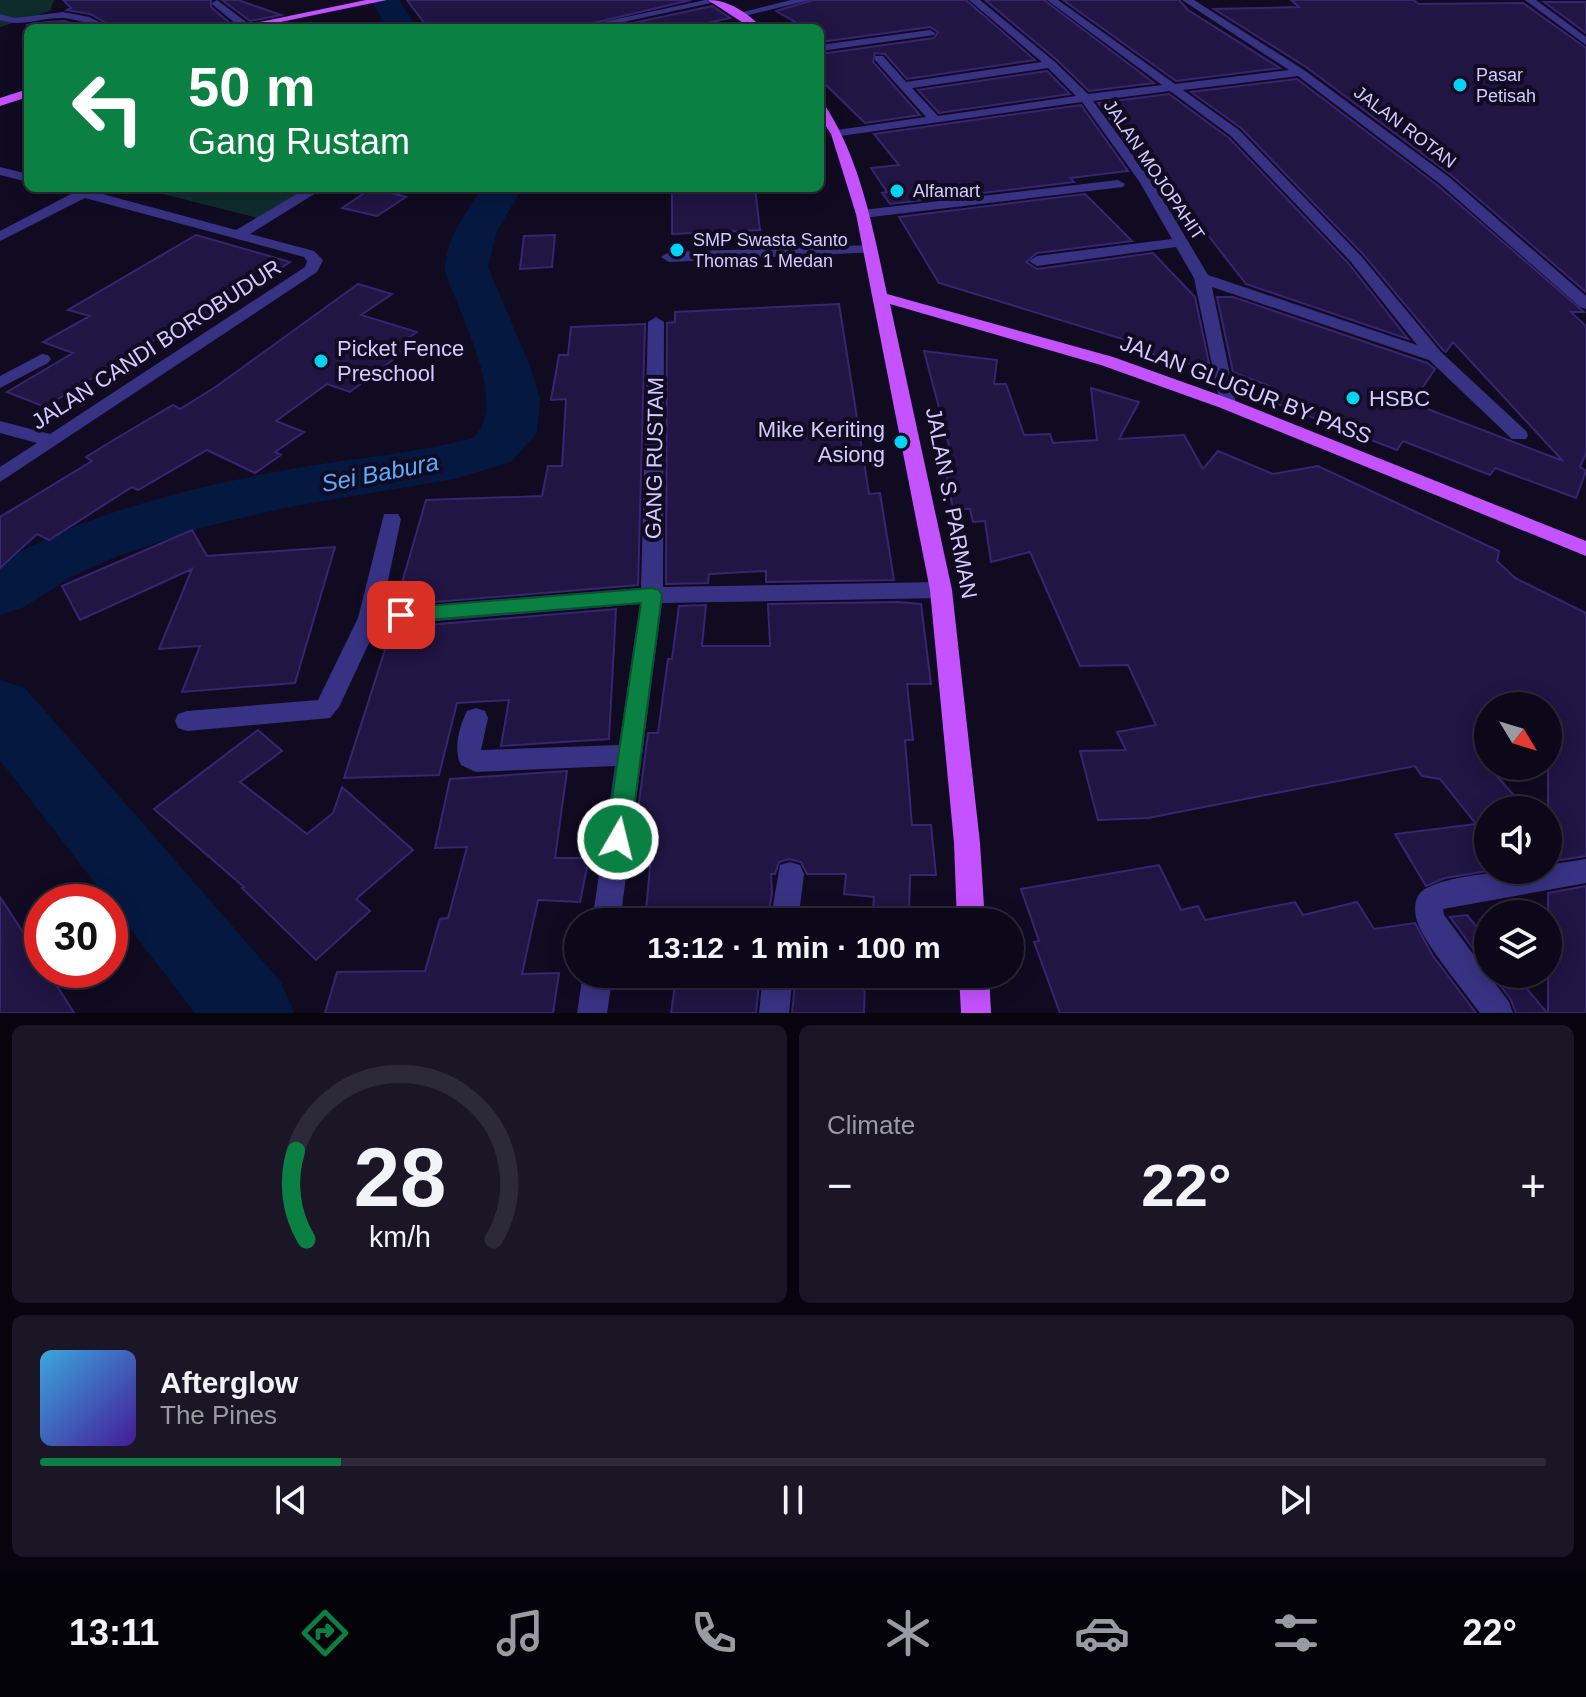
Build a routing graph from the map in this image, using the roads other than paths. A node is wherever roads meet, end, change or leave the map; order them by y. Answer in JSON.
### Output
{"nodes":[{"id":1,"x":382,"y":0,"type":"edge"},
{"id":2,"x":805,"y":0,"type":"edge"},
{"id":3,"x":974,"y":0,"type":"edge"},
{"id":4,"x":1052,"y":0,"type":"edge"},
{"id":5,"x":1187,"y":0,"type":"edge"},
{"id":6,"x":1530,"y":0,"type":"edge"},
{"id":7,"x":714,"y":1,"type":"edge"},
{"id":8,"x":217,"y":3,"type":"dead end"},
{"id":9,"x":740,"y":14,"type":"junction"},
{"id":10,"x":0,"y":17,"type":"edge"},
{"id":11,"x":98,"y":24,"type":"edge"},
{"id":12,"x":237,"y":24,"type":"edge"},
{"id":13,"x":256,"y":24,"type":"edge"},
{"id":14,"x":600,"y":24,"type":"edge"},
{"id":15,"x":752,"y":24,"type":"edge"},
{"id":16,"x":930,"y":33,"type":"dead end"},
{"id":17,"x":1586,"y":42,"type":"edge"},
{"id":18,"x":824,"y":47,"type":"edge"},
{"id":19,"x":879,"y":58,"type":"dead end"},
{"id":20,"x":1051,"y":64,"type":"junction"},
{"id":21,"x":1300,"y":72,"type":"junction"},
{"id":22,"x":903,"y":86,"type":"junction"},
{"id":23,"x":1174,"y":87,"type":"junction"},
{"id":24,"x":24,"y":94,"type":"edge"},
{"id":25,"x":1085,"y":98,"type":"junction"},
{"id":26,"x":0,"y":102,"type":"edge"},
{"id":27,"x":824,"y":113,"type":"edge"},
{"id":28,"x":935,"y":120,"type":"junction"},
{"id":29,"x":837,"y":134,"type":"junction"},
{"id":30,"x":0,"y":171,"type":"edge"},
{"id":31,"x":24,"y":177,"type":"edge"},
{"id":32,"x":1118,"y":184,"type":"dead end"},
{"id":33,"x":80,"y":192,"type":"edge"},
{"id":34,"x":310,"y":192,"type":"edge"},
{"id":35,"x":84,"y":193,"type":"junction"},
{"id":36,"x":863,"y":214,"type":"junction"},
{"id":37,"x":239,"y":234,"type":"junction"},
{"id":38,"x":0,"y":237,"type":"edge"},
{"id":39,"x":1182,"y":242,"type":"junction"},
{"id":40,"x":872,"y":249,"type":"junction"},
{"id":41,"x":669,"y":257,"type":"dead end"},
{"id":42,"x":1037,"y":261,"type":"dead end"},
{"id":43,"x":1202,"y":278,"type":"junction"},
{"id":44,"x":881,"y":297,"type":"junction"},
{"id":45,"x":1586,"y":304,"type":"edge"},
{"id":46,"x":656,"y":322,"type":"dead end"},
{"id":47,"x":1435,"y":356,"type":"junction"},
{"id":48,"x":42,"y":359,"type":"dead end"},
{"id":49,"x":0,"y":383,"type":"edge"},
{"id":50,"x":1227,"y":404,"type":"junction"},
{"id":51,"x":0,"y":427,"type":"edge"},
{"id":52,"x":1519,"y":435,"type":"dead end"},
{"id":53,"x":50,"y":440,"type":"junction"},
{"id":54,"x":0,"y":476,"type":"edge"},
{"id":55,"x":391,"y":519,"type":"dead end"},
{"id":56,"x":1586,"y":549,"type":"edge"},
{"id":57,"x":941,"y":590,"type":"junction"},
{"id":58,"x":652,"y":595,"type":"junction"},
{"id":59,"x":369,"y":618,"type":"junction"},
{"id":60,"x":476,"y":718,"type":"dead end"},
{"id":61,"x":187,"y":721,"type":"dead end"},
{"id":62,"x":630,"y":755,"type":"junction"},
{"id":63,"x":1586,"y":871,"type":"edge"},
{"id":64,"x":790,"y":874,"type":"dead end"},
{"id":65,"x":608,"y":908,"type":"edge"},
{"id":66,"x":786,"y":908,"type":"edge"},
{"id":67,"x":970,"y":908,"type":"edge"},
{"id":68,"x":596,"y":988,"type":"edge"},
{"id":69,"x":777,"y":988,"type":"edge"},
{"id":70,"x":975,"y":988,"type":"edge"},
{"id":71,"x":592,"y":1013,"type":"edge"},
{"id":72,"x":774,"y":1013,"type":"edge"},
{"id":73,"x":976,"y":1013,"type":"edge"},
{"id":74,"x":1498,"y":1013,"type":"edge"}],
"edges":[{"from":1,"to":13,"type":"main road"},
{"from":2,"to":9,"type":"street"},
{"from":3,"to":20,"type":"street","name":"JALAN MOJOPAHIT"},
{"from":4,"to":23,"type":"street"},
{"from":5,"to":21,"type":"street","name":"JALAN ROTAN"},
{"from":6,"to":17,"type":"street"},
{"from":7,"to":9,"type":"main road"},
{"from":7,"to":14,"type":"street"},
{"from":8,"to":12,"type":"street"},
{"from":9,"to":15,"type":"main road"},
{"from":10,"to":11,"type":"street"},
{"from":16,"to":18,"type":"street"},
{"from":19,"to":22,"type":"street"},
{"from":20,"to":22,"type":"street"},
{"from":20,"to":25,"type":"street","name":"JALAN MOJOPAHIT"},
{"from":21,"to":23,"type":"street"},
{"from":21,"to":45,"type":"street","name":"JALAN ROTAN"},
{"from":22,"to":28,"type":"street"},
{"from":23,"to":25,"type":"street"},
{"from":23,"to":47,"type":"street"},
{"from":24,"to":26,"type":"main road"},
{"from":25,"to":28,"type":"street"},
{"from":25,"to":39,"type":"street","name":"JALAN MOJOPAHIT"},
{"from":27,"to":29,"type":"main road","name":"JALAN S. PARMAN"},
{"from":28,"to":29,"type":"street"},
{"from":29,"to":36,"type":"main road","name":"JALAN S. PARMAN"},
{"from":30,"to":31,"type":"street"},
{"from":32,"to":36,"type":"street"},
{"from":33,"to":35,"type":"street","name":"JALAN CANDI BOROBUDUR"},
{"from":34,"to":37,"type":"street"},
{"from":35,"to":37,"type":"street","name":"JALAN CANDI BOROBUDUR"},
{"from":35,"to":38,"type":"street"},
{"from":36,"to":40,"type":"main road","name":"JALAN S. PARMAN"},
{"from":37,"to":53,"type":"street","name":"JALAN CANDI BOROBUDUR"},
{"from":39,"to":42,"type":"street"},
{"from":39,"to":43,"type":"street","name":"JALAN MOJOPAHIT"},
{"from":40,"to":41,"type":"street"},
{"from":40,"to":44,"type":"main road","name":"JALAN S. PARMAN"},
{"from":43,"to":47,"type":"street"},
{"from":43,"to":50,"type":"street","name":"JALAN MOJOPAHIT"},
{"from":44,"to":50,"type":"main road","name":"JALAN GLUGUR BY PASS"},
{"from":44,"to":57,"type":"main road","name":"JALAN S. PARMAN"},
{"from":46,"to":58,"type":"street","name":"GANG RUSTAM"},
{"from":47,"to":52,"type":"street"},
{"from":48,"to":49,"type":"street"},
{"from":50,"to":56,"type":"main road","name":"JALAN GLUGUR BY PASS"},
{"from":51,"to":53,"type":"street"},
{"from":53,"to":54,"type":"street","name":"JALAN CANDI BOROBUDUR"},
{"from":55,"to":59,"type":"street"},
{"from":57,"to":58,"type":"street"},
{"from":57,"to":67,"type":"main road","name":"JALAN S. PARMAN"},
{"from":58,"to":59,"type":"street"},
{"from":58,"to":62,"type":"street","name":"GANG RUSTAM"},
{"from":59,"to":61,"type":"street"},
{"from":60,"to":62,"type":"street"},
{"from":62,"to":65,"type":"street","name":"GANG RUSTAM"},
{"from":63,"to":74,"type":"street"},
{"from":64,"to":66,"type":"street"},
{"from":68,"to":71,"type":"street"},
{"from":69,"to":72,"type":"street"},
{"from":70,"to":73,"type":"main road"}]}
